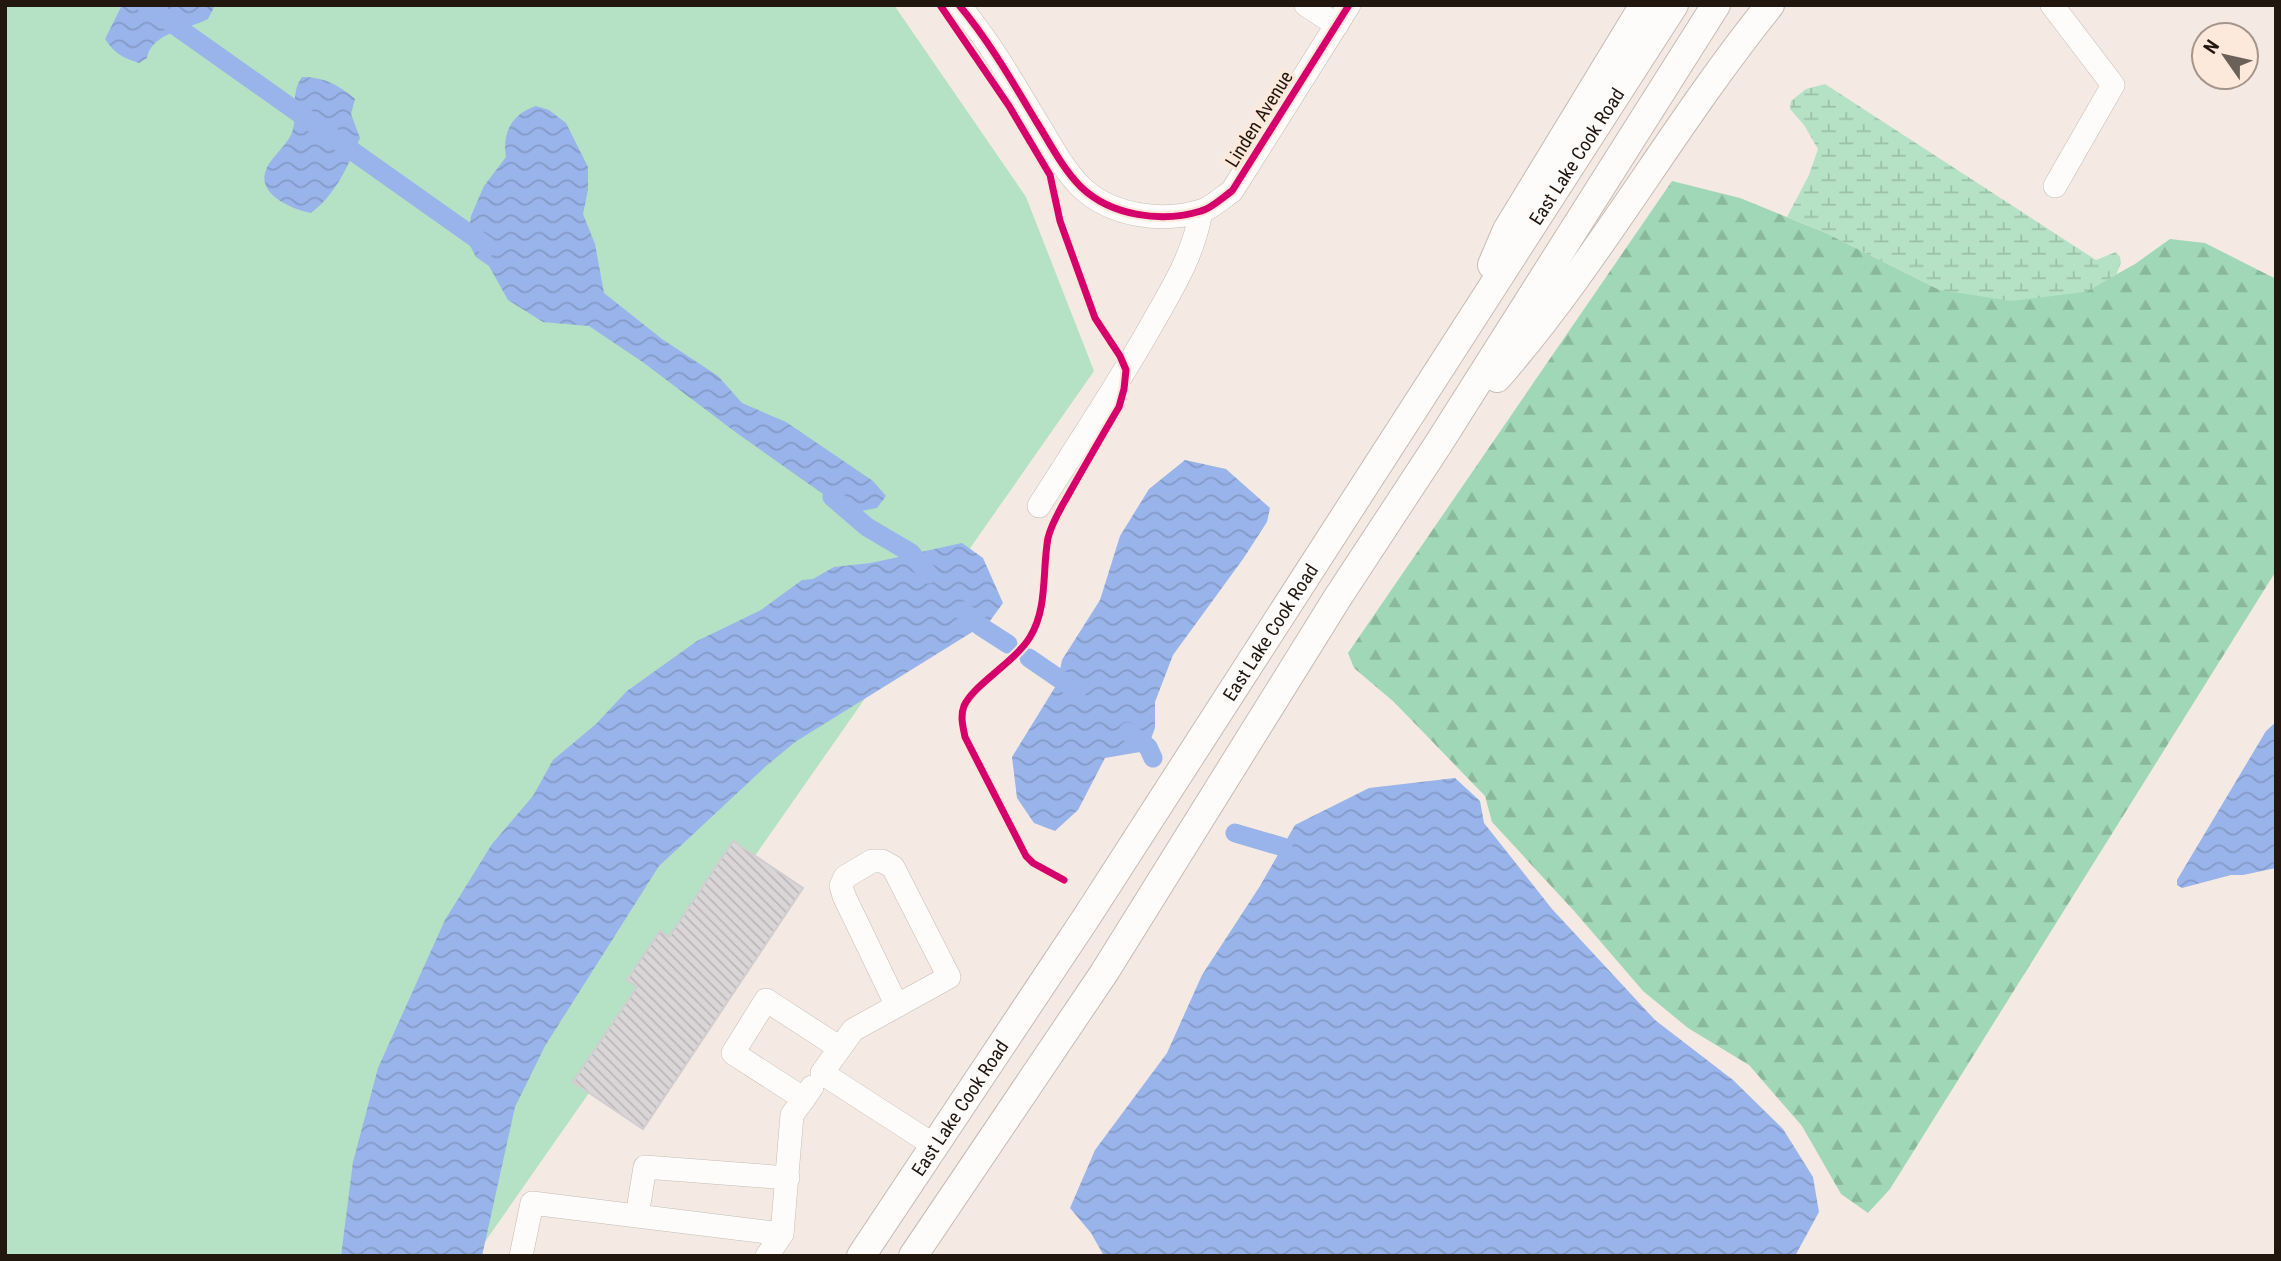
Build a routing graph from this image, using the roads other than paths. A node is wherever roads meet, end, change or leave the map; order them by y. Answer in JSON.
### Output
{"nodes":[{"id":1,"x":960,"y":5,"type":"edge"},
{"id":2,"x":1306,"y":5,"type":"edge"},
{"id":3,"x":1349,"y":5,"type":"edge"},
{"id":4,"x":1644,"y":5,"type":"edge"},
{"id":5,"x":1674,"y":5,"type":"edge"},
{"id":6,"x":1716,"y":5,"type":"edge"},
{"id":7,"x":1770,"y":5,"type":"edge"},
{"id":8,"x":2052,"y":5,"type":"edge"},
{"id":9,"x":1337,"y":25,"type":"junction"},
{"id":10,"x":2055,"y":187,"type":"dead end"},
{"id":11,"x":1201,"y":211,"type":"junction"},
{"id":12,"x":1458,"y":344,"type":"junction"},
{"id":13,"x":1439,"y":443,"type":"junction"},
{"id":14,"x":1039,"y":506,"type":"dead end"},
{"id":15,"x":897,"y":1006,"type":"junction"},
{"id":16,"x":840,"y":1048,"type":"junction"},
{"id":17,"x":822,"y":1073,"type":"junction"},
{"id":18,"x":804,"y":1099,"type":"junction"},
{"id":19,"x":935,"y":1146,"type":"junction"},
{"id":20,"x":971,"y":1170,"type":"junction"},
{"id":21,"x":788,"y":1178,"type":"junction"},
{"id":22,"x":637,"y":1216,"type":"junction"},
{"id":23,"x":782,"y":1234,"type":"junction"},
{"id":24,"x":521,"y":1256,"type":"edge"},
{"id":25,"x":767,"y":1256,"type":"edge"},
{"id":26,"x":861,"y":1256,"type":"edge"},
{"id":27,"x":914,"y":1256,"type":"edge"}],
"edges":[{"from":1,"to":11,"type":"street","name":"Linden Avenue"},
{"from":2,"to":9,"type":"street"},
{"from":3,"to":9,"type":"street","name":"Linden Avenue"},
{"from":4,"to":12,"type":"main road"},
{"from":5,"to":12,"type":"main road","name":"East Lake Cook Road"},
{"from":6,"to":13,"type":"main road","name":"East Lake Cook Road"},
{"from":7,"to":13,"type":"main road"},
{"from":8,"to":10,"type":"street"},
{"from":9,"to":11,"type":"street","name":"Linden Avenue"},
{"from":11,"to":14,"type":"street"},
{"from":12,"to":19,"type":"main road","name":"East Lake Cook Road"},
{"from":13,"to":20,"type":"main road","name":"East Lake Cook Road"},
{"from":15,"to":15,"type":"street"},
{"from":15,"to":16,"type":"street"},
{"from":16,"to":17,"type":"street"},
{"from":16,"to":18,"type":"street"},
{"from":17,"to":18,"type":"street"},
{"from":17,"to":19,"type":"street"},
{"from":18,"to":21,"type":"street"},
{"from":19,"to":20,"type":"main road"},
{"from":19,"to":26,"type":"main road","name":"East Lake Cook Road"},
{"from":20,"to":27,"type":"main road","name":"East Lake Cook Road"},
{"from":21,"to":22,"type":"street"},
{"from":21,"to":23,"type":"street"},
{"from":22,"to":23,"type":"street"},
{"from":22,"to":24,"type":"street"},
{"from":23,"to":25,"type":"street"}]}
